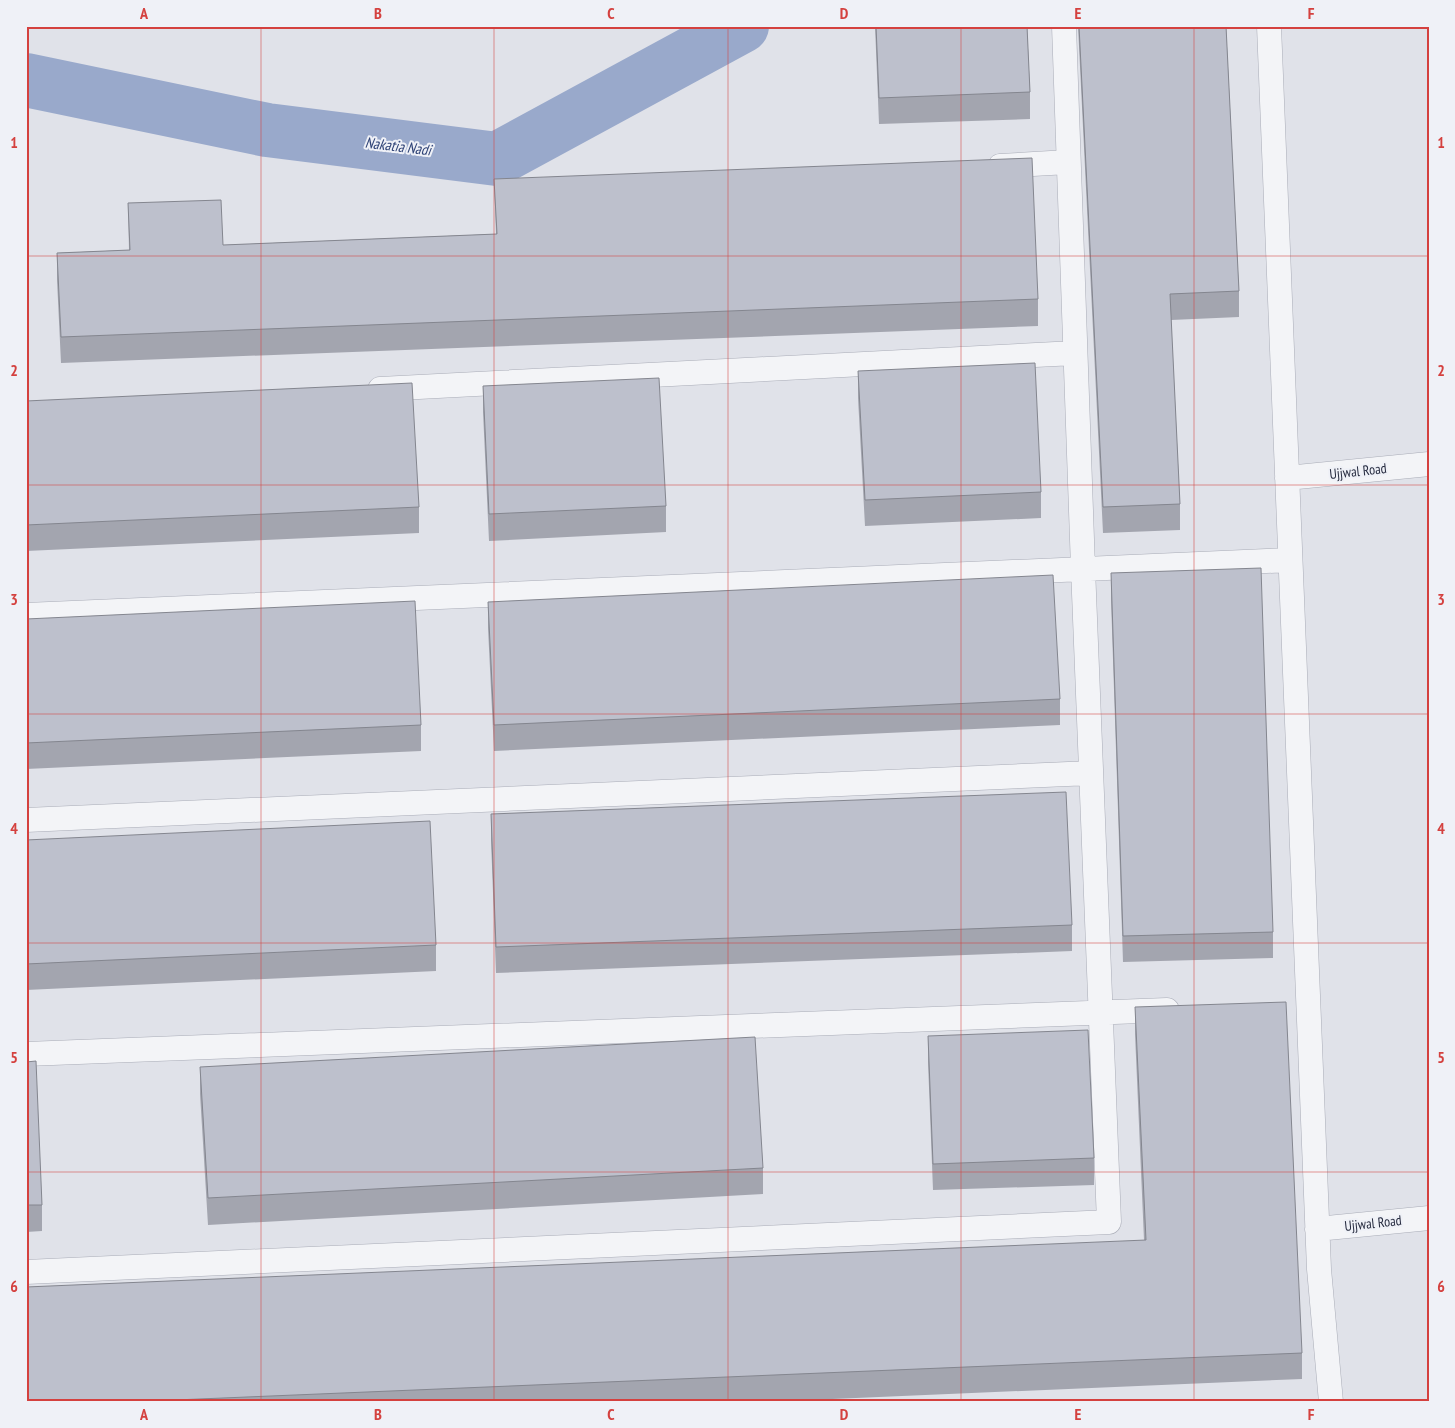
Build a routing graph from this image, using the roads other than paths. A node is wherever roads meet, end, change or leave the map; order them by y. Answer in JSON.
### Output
{"nodes":[{"id":1,"x":1064,"y":26,"type":"edge"},
{"id":2,"x":1269,"y":26,"type":"edge"},
{"id":3,"x":1068,"y":162,"type":"junction"},
{"id":4,"x":980,"y":167,"type":"edge"},
{"id":5,"x":1075,"y":353,"type":"junction"},
{"id":6,"x":356,"y":390,"type":"edge"},
{"id":7,"x":1429,"y":464,"type":"edge"},
{"id":8,"x":1287,"y":478,"type":"junction"},
{"id":9,"x":1290,"y":560,"type":"junction"},
{"id":10,"x":1083,"y":568,"type":"junction"},
{"id":11,"x":26,"y":615,"type":"edge"},
{"id":12,"x":1091,"y":773,"type":"junction"},
{"id":13,"x":26,"y":820,"type":"edge"},
{"id":14,"x":1190,"y":1009,"type":"edge"},
{"id":15,"x":1101,"y":1012,"type":"junction"},
{"id":16,"x":26,"y":1054,"type":"edge"},
{"id":17,"x":1429,"y":1218,"type":"edge"},
{"id":18,"x":1317,"y":1229,"type":"junction"},
{"id":19,"x":26,"y":1272,"type":"edge"},
{"id":20,"x":1331,"y":1402,"type":"edge"}],
"edges":[{"from":1,"to":3,"type":"street"},
{"from":2,"to":8,"type":"street"},
{"from":3,"to":4,"type":"street"},
{"from":3,"to":5,"type":"street"},
{"from":5,"to":6,"type":"street"},
{"from":5,"to":10,"type":"street"},
{"from":7,"to":8,"type":"street","name":"Ujjwal Road"},
{"from":8,"to":9,"type":"street"},
{"from":9,"to":10,"type":"street"},
{"from":9,"to":18,"type":"street"},
{"from":10,"to":11,"type":"street"},
{"from":10,"to":12,"type":"street"},
{"from":12,"to":13,"type":"street"},
{"from":12,"to":15,"type":"street"},
{"from":14,"to":15,"type":"street"},
{"from":15,"to":16,"type":"street"},
{"from":15,"to":19,"type":"street"},
{"from":17,"to":18,"type":"street","name":"Ujjwal Road"},
{"from":18,"to":20,"type":"street"}]}
